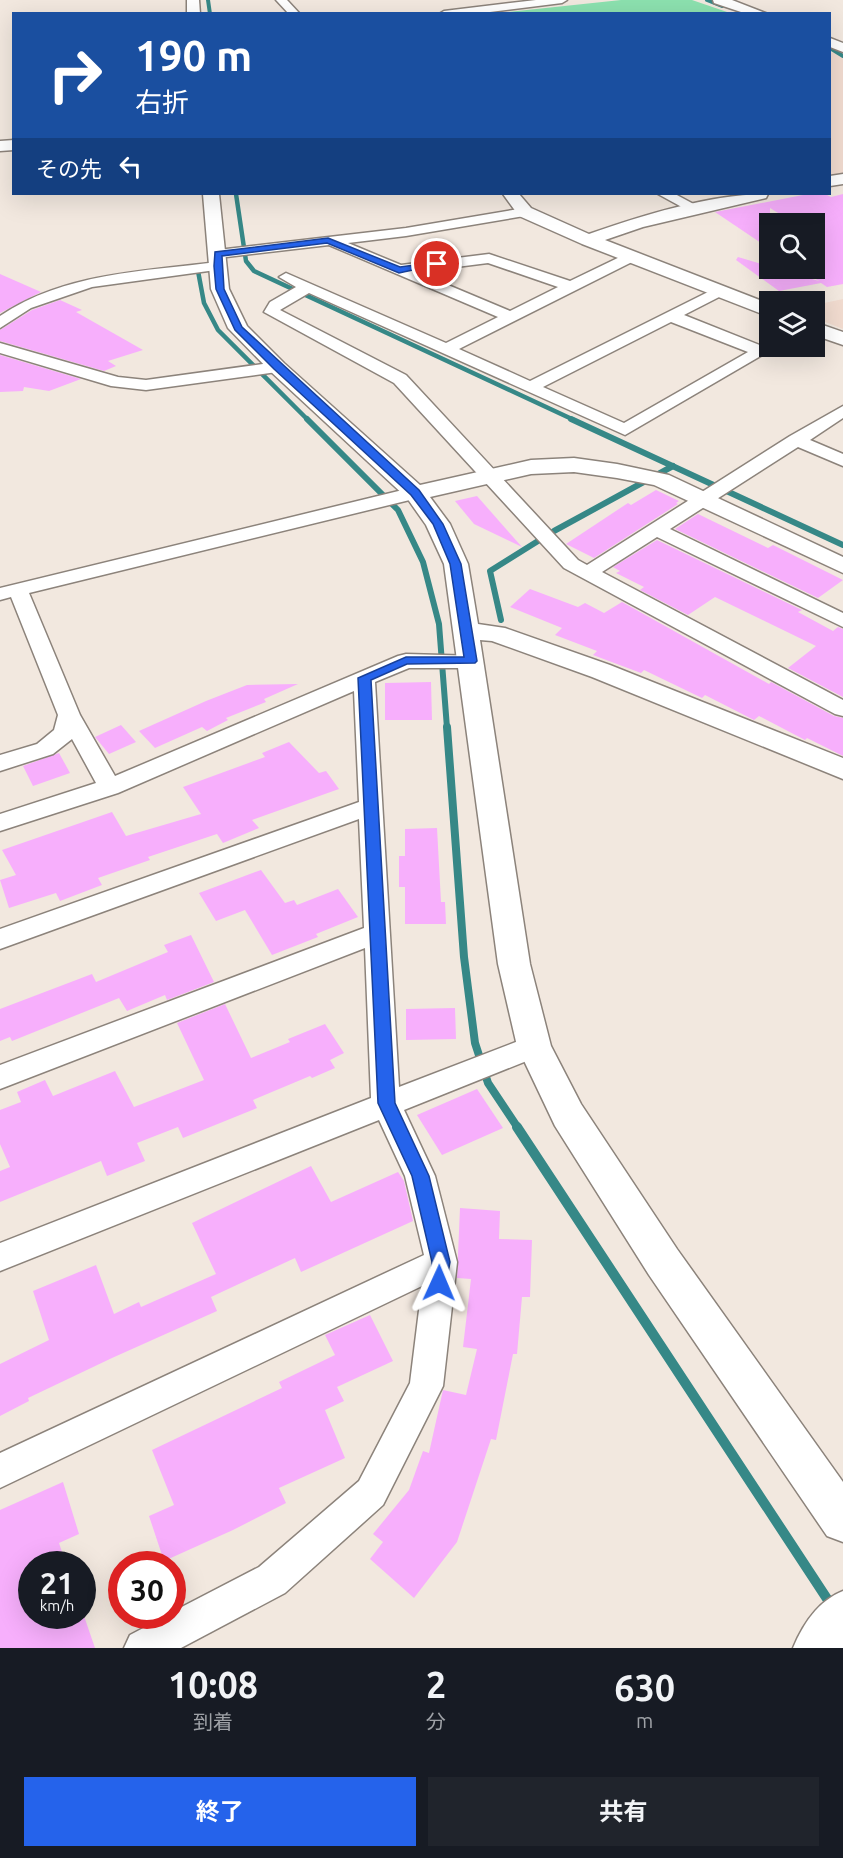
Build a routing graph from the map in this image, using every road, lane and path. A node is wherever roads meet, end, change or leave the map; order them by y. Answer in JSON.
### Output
{"nodes":[{"id":1,"x":281,"y":0,"type":"edge"},
{"id":2,"x":562,"y":0,"type":"edge"},
{"id":3,"x":747,"y":0,"type":"edge"},
{"id":4,"x":723,"y":1,"type":"edge"},
{"id":5,"x":293,"y":12,"type":"edge"},
{"id":6,"x":461,"y":12,"type":"edge"},
{"id":7,"x":756,"y":12,"type":"edge"},
{"id":8,"x":212,"y":195,"type":"edge"},
{"id":9,"x":512,"y":195,"type":"edge"},
{"id":10,"x":667,"y":195,"type":"edge"},
{"id":11,"x":755,"y":195,"type":"edge"},
{"id":12,"x":694,"y":208,"type":"junction"},
{"id":13,"x":525,"y":212,"type":"junction"},
{"id":14,"x":328,"y":240,"type":"junction"},
{"id":15,"x":588,"y":240,"type":"junction"},
{"id":16,"x":631,"y":257,"type":"junction"},
{"id":17,"x":218,"y":260,"type":"junction"},
{"id":18,"x":399,"y":270,"type":"junction"},
{"id":19,"x":286,"y":277,"type":"dead end"},
{"id":20,"x":572,"y":286,"type":"junction"},
{"id":21,"x":308,"y":287,"type":"junction"},
{"id":22,"x":720,"y":291,"type":"junction"},
{"id":23,"x":759,"y":307,"type":"edge"},
{"id":24,"x":670,"y":316,"type":"junction"},
{"id":25,"x":511,"y":317,"type":"junction"},
{"id":26,"x":0,"y":324,"type":"edge"},
{"id":27,"x":825,"y":332,"type":"edge"},
{"id":28,"x":843,"y":339,"type":"edge"},
{"id":29,"x":0,"y":348,"type":"edge"},
{"id":30,"x":446,"y":349,"type":"junction"},
{"id":31,"x":277,"y":367,"type":"junction"},
{"id":32,"x":530,"y":387,"type":"junction"},
{"id":33,"x":843,"y":411,"type":"edge"},
{"id":34,"x":796,"y":440,"type":"junction"},
{"id":35,"x":843,"y":461,"type":"edge"},
{"id":36,"x":488,"y":475,"type":"junction"},
{"id":37,"x":415,"y":493,"type":"junction"},
{"id":38,"x":703,"y":499,"type":"junction"},
{"id":39,"x":656,"y":529,"type":"junction"},
{"id":40,"x":843,"y":566,"type":"edge"},
{"id":41,"x":587,"y":573,"type":"junction"},
{"id":42,"x":9,"y":592,"type":"edge"},
{"id":43,"x":843,"y":621,"type":"edge"},
{"id":44,"x":469,"y":646,"type":"junction"},
{"id":45,"x":364,"y":678,"type":"junction"},
{"id":46,"x":843,"y":709,"type":"edge"},
{"id":47,"x":69,"y":715,"type":"junction"},
{"id":48,"x":0,"y":763,"type":"edge"},
{"id":49,"x":843,"y":769,"type":"edge"},
{"id":50,"x":110,"y":787,"type":"junction"},
{"id":51,"x":371,"y":806,"type":"junction"},
{"id":52,"x":0,"y":823,"type":"edge"},
{"id":53,"x":377,"y":933,"type":"junction"},
{"id":54,"x":0,"y":939,"type":"edge"},
{"id":55,"x":534,"y":1046,"type":"junction"},
{"id":56,"x":0,"y":1077,"type":"edge"},
{"id":57,"x":386,"y":1103,"type":"junction"},
{"id":58,"x":0,"y":1257,"type":"edge"},
{"id":59,"x":441,"y":1262,"type":"junction"},
{"id":60,"x":0,"y":1471,"type":"edge"},
{"id":61,"x":843,"y":1520,"type":"edge"},
{"id":62,"x":843,"y":1614,"type":"edge"},
{"id":63,"x":143,"y":1648,"type":"edge"},
{"id":64,"x":817,"y":1648,"type":"edge"}],
"edges":[{"from":1,"to":5,"type":"street"},
{"from":2,"to":6,"type":"street"},
{"from":3,"to":4,"type":"street"},
{"from":4,"to":7,"type":"street"},
{"from":8,"to":17,"type":"street"},
{"from":9,"to":13,"type":"street"},
{"from":10,"to":12,"type":"street"},
{"from":11,"to":12,"type":"street"},
{"from":12,"to":15,"type":"street"},
{"from":13,"to":14,"type":"street"},
{"from":13,"to":15,"type":"street"},
{"from":14,"to":17,"type":"street"},
{"from":14,"to":18,"type":"street"},
{"from":15,"to":16,"type":"street"},
{"from":16,"to":20,"type":"street"},
{"from":16,"to":22,"type":"street"},
{"from":17,"to":26,"type":"street"},
{"from":17,"to":31,"type":"street"},
{"from":18,"to":20,"type":"street"},
{"from":18,"to":25,"type":"street"},
{"from":19,"to":21,"type":"street"},
{"from":20,"to":25,"type":"street"},
{"from":21,"to":30,"type":"street"},
{"from":21,"to":36,"type":"street"},
{"from":22,"to":23,"type":"street"},
{"from":22,"to":24,"type":"street"},
{"from":24,"to":32,"type":"street"},
{"from":24,"to":32,"type":"street"},
{"from":25,"to":30,"type":"street"},
{"from":27,"to":28,"type":"street"},
{"from":29,"to":31,"type":"street"},
{"from":30,"to":32,"type":"street"},
{"from":31,"to":37,"type":"street"},
{"from":33,"to":34,"type":"street"},
{"from":34,"to":35,"type":"street"},
{"from":34,"to":38,"type":"street"},
{"from":36,"to":37,"type":"street"},
{"from":36,"to":38,"type":"street"},
{"from":36,"to":41,"type":"street"},
{"from":37,"to":42,"type":"street"},
{"from":37,"to":44,"type":"street"},
{"from":38,"to":39,"type":"street"},
{"from":38,"to":40,"type":"street"},
{"from":39,"to":41,"type":"street"},
{"from":39,"to":43,"type":"street"},
{"from":41,"to":46,"type":"street"},
{"from":42,"to":47,"type":"street"},
{"from":44,"to":45,"type":"street"},
{"from":44,"to":49,"type":"street"},
{"from":44,"to":55,"type":"street"},
{"from":45,"to":50,"type":"street"},
{"from":45,"to":51,"type":"street"},
{"from":47,"to":48,"type":"street"},
{"from":47,"to":50,"type":"street"},
{"from":50,"to":52,"type":"street"},
{"from":51,"to":53,"type":"street"},
{"from":51,"to":54,"type":"street"},
{"from":53,"to":56,"type":"street"},
{"from":53,"to":57,"type":"street"},
{"from":55,"to":57,"type":"street"},
{"from":55,"to":61,"type":"street"},
{"from":57,"to":58,"type":"street"},
{"from":57,"to":59,"type":"street"},
{"from":59,"to":60,"type":"street"},
{"from":59,"to":63,"type":"street"},
{"from":62,"to":64,"type":"street"}]}
